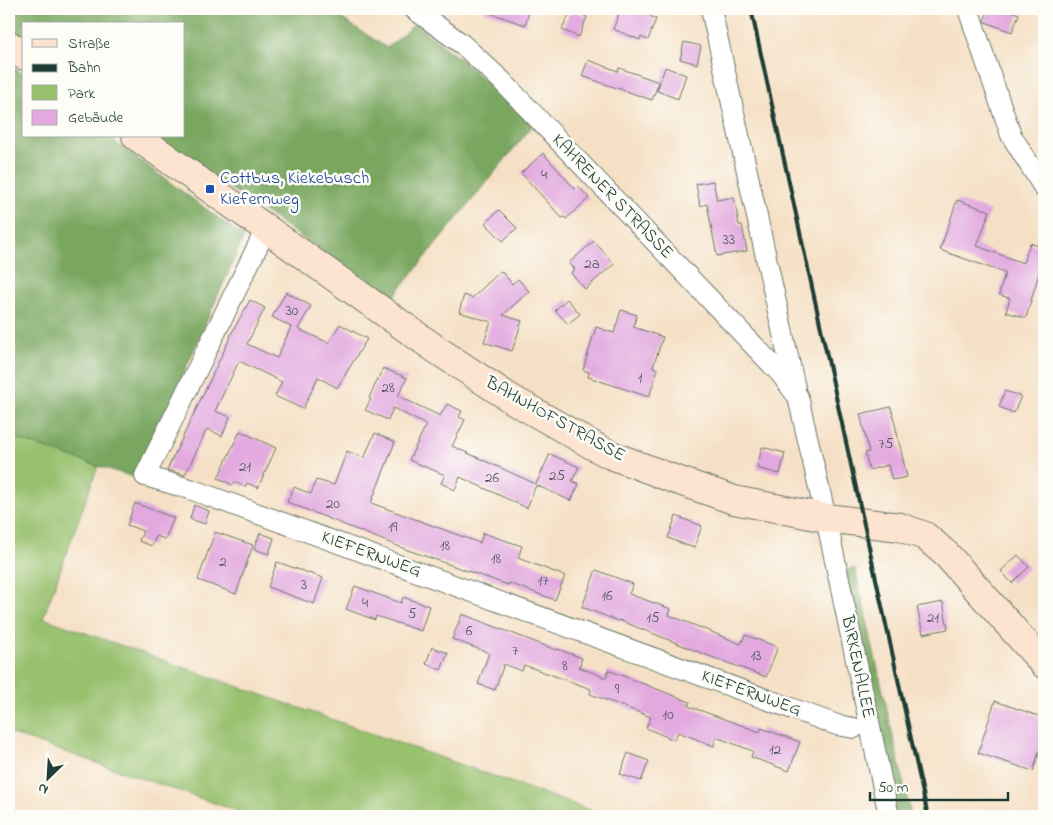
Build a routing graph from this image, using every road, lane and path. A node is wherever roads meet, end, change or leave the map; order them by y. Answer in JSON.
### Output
{"nodes":[{"id":1,"x":414,"y":9,"type":"edge"},
{"id":2,"x":711,"y":9,"type":"edge"},
{"id":3,"x":968,"y":9,"type":"edge"},
{"id":4,"x":9,"y":45,"type":"edge"},
{"id":5,"x":22,"y":55,"type":"edge"},
{"id":6,"x":139,"y":138,"type":"edge"},
{"id":7,"x":1044,"y":188,"type":"edge"},
{"id":8,"x":266,"y":229,"type":"junction"},
{"id":9,"x":798,"y":398,"type":"junction"},
{"id":10,"x":826,"y":518,"type":"junction"},
{"id":11,"x":1044,"y":664,"type":"edge"},
{"id":12,"x":854,"y":728,"type":"dead end"},
{"id":13,"x":889,"y":816,"type":"edge"}],
"edges":[{"from":1,"to":9,"type":"street","name":"KAHRENER STRASSE"},
{"from":2,"to":9,"type":"street","name":"KAHRENER STRASSE"},
{"from":3,"to":7,"type":"street"},
{"from":4,"to":5,"type":"main road"},
{"from":6,"to":8,"type":"main road","name":"BAHNHOFSTRASSE"},
{"from":8,"to":10,"type":"main road","name":"BAHNHOFSTRASSE"},
{"from":8,"to":12,"type":"street","name":"KIEFERNWEG"},
{"from":9,"to":10,"type":"street","name":"KAHRENER STRASSE"},
{"from":10,"to":11,"type":"main road","name":"BAHNHOFSTRASSE"},
{"from":10,"to":13,"type":"street","name":"BIRKENALLEE"}]}
